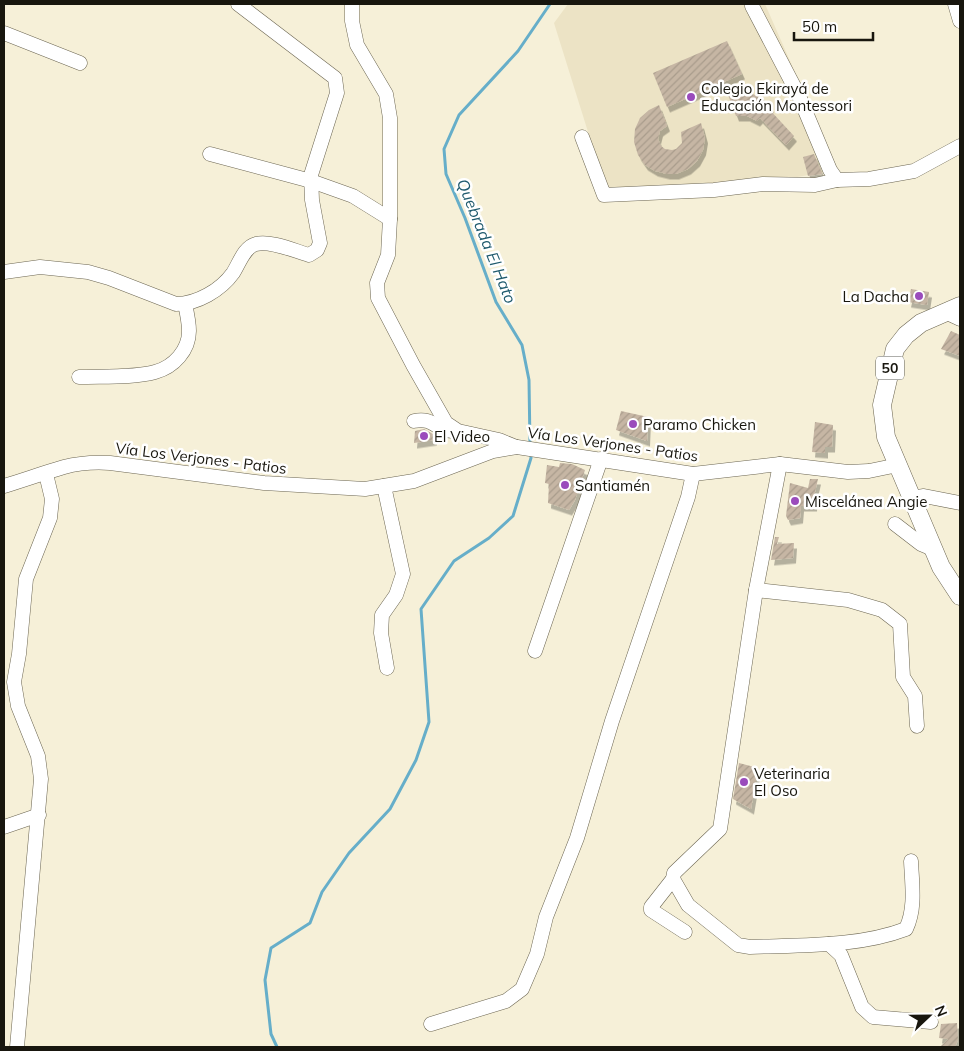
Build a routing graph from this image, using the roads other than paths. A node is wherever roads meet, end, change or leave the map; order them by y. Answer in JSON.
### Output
{"nodes":[{"id":1,"x":238,"y":4,"type":"edge"},
{"id":2,"x":352,"y":4,"type":"edge"},
{"id":3,"x":955,"y":4,"type":"edge"},
{"id":4,"x":752,"y":6,"type":"dead end"},
{"id":5,"x":960,"y":21,"type":"edge"},
{"id":6,"x":4,"y":33,"type":"edge"},
{"id":7,"x":80,"y":63,"type":"dead end"},
{"id":8,"x":582,"y":137,"type":"dead end"},
{"id":9,"x":960,"y":146,"type":"edge"},
{"id":10,"x":210,"y":154,"type":"dead end"},
{"id":11,"x":837,"y":180,"type":"junction"},
{"id":12,"x":312,"y":181,"type":"junction"},
{"id":13,"x":390,"y":219,"type":"junction"},
{"id":14,"x":4,"y":272,"type":"edge"},
{"id":15,"x":186,"y":304,"type":"junction"},
{"id":16,"x":955,"y":312,"type":"edge"},
{"id":17,"x":79,"y":376,"type":"dead end"},
{"id":18,"x":414,"y":422,"type":"dead end"},
{"id":19,"x":458,"y":430,"type":"junction"},
{"id":20,"x":526,"y":448,"type":"junction"},
{"id":21,"x":601,"y":459,"type":"junction"},
{"id":22,"x":780,"y":464,"type":"junction"},
{"id":23,"x":898,"y":464,"type":"junction"},
{"id":24,"x":46,"y":474,"type":"junction"},
{"id":25,"x":693,"y":474,"type":"junction"},
{"id":26,"x":4,"y":486,"type":"edge"},
{"id":27,"x":384,"y":486,"type":"junction"},
{"id":28,"x":912,"y":498,"type":"junction"},
{"id":29,"x":960,"y":503,"type":"edge"},
{"id":30,"x":895,"y":524,"type":"dead end"},
{"id":31,"x":933,"y":549,"type":"junction"},
{"id":32,"x":756,"y":590,"type":"junction"},
{"id":33,"x":960,"y":596,"type":"edge"},
{"id":34,"x":535,"y":651,"type":"dead end"},
{"id":35,"x":387,"y":668,"type":"dead end"},
{"id":36,"x":917,"y":726,"type":"dead end"},
{"id":37,"x":39,"y":814,"type":"junction"},
{"id":38,"x":4,"y":827,"type":"edge"},
{"id":39,"x":911,"y":861,"type":"dead end"},
{"id":40,"x":673,"y":879,"type":"junction"},
{"id":41,"x":685,"y":932,"type":"dead end"},
{"id":42,"x":828,"y":944,"type":"junction"},
{"id":43,"x":931,"y":1022,"type":"dead end"},
{"id":44,"x":431,"y":1024,"type":"dead end"},
{"id":45,"x":17,"y":1047,"type":"edge"}],
"edges":[{"from":1,"to":12,"type":"street"},
{"from":2,"to":13,"type":"street"},
{"from":3,"to":5,"type":"street"},
{"from":4,"to":11,"type":"street"},
{"from":6,"to":7,"type":"street"},
{"from":8,"to":11,"type":"street"},
{"from":9,"to":11,"type":"street"},
{"from":10,"to":12,"type":"street"},
{"from":12,"to":13,"type":"street"},
{"from":12,"to":15,"type":"street"},
{"from":13,"to":19,"type":"street"},
{"from":14,"to":15,"type":"street"},
{"from":15,"to":17,"type":"street"},
{"from":16,"to":23,"type":"main road","number":"50"},
{"from":18,"to":19,"type":"street"},
{"from":19,"to":20,"type":"street"},
{"from":20,"to":21,"type":"street","name":"Vía Los Verjones - Patios"},
{"from":20,"to":27,"type":"street","name":"Vía Los Verjones - Patios"},
{"from":21,"to":25,"type":"street","name":"Vía Los Verjones - Patios"},
{"from":21,"to":34,"type":"street"},
{"from":22,"to":23,"type":"street","name":"Vía Los Verjones - Patios"},
{"from":22,"to":25,"type":"street","name":"Vía Los Verjones - Patios"},
{"from":22,"to":32,"type":"street"},
{"from":23,"to":28,"type":"main road","number":"50"},
{"from":24,"to":26,"type":"street","name":"Vía Los Verjones - Patios"},
{"from":24,"to":27,"type":"street","name":"Vía Los Verjones - Patios"},
{"from":24,"to":37,"type":"street"},
{"from":25,"to":44,"type":"street"},
{"from":27,"to":35,"type":"street"},
{"from":28,"to":29,"type":"street"},
{"from":28,"to":31,"type":"main road","number":"50"},
{"from":30,"to":31,"type":"street"},
{"from":31,"to":33,"type":"main road","number":"50"},
{"from":32,"to":36,"type":"street"},
{"from":32,"to":40,"type":"street"},
{"from":37,"to":38,"type":"street"},
{"from":37,"to":45,"type":"street"},
{"from":39,"to":42,"type":"street"},
{"from":40,"to":41,"type":"street"},
{"from":40,"to":42,"type":"street"},
{"from":42,"to":43,"type":"street"}]}
